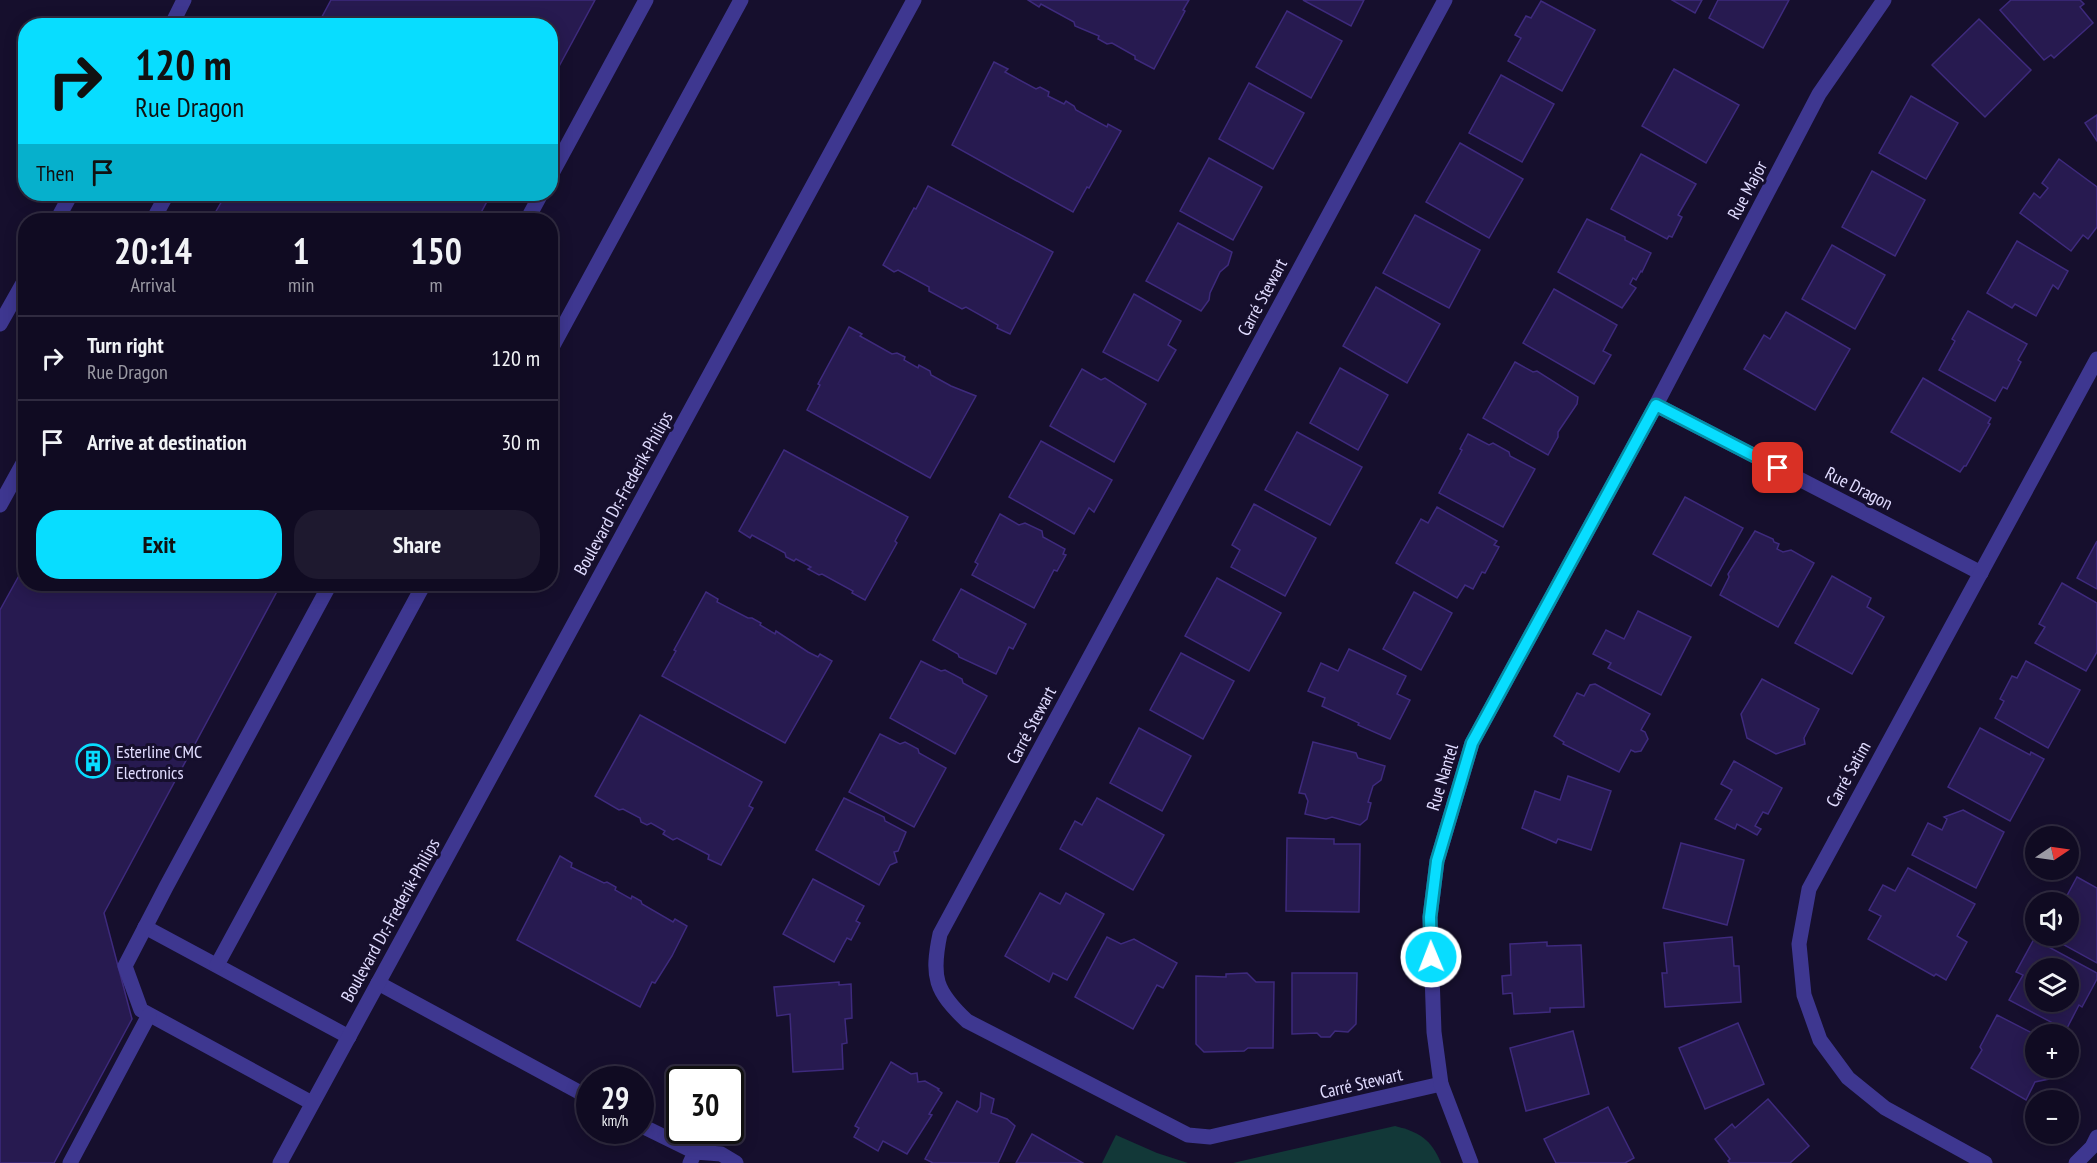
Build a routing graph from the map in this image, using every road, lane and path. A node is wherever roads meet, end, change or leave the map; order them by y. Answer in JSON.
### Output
{"nodes":[{"id":1,"x":184,"y":0,"type":"edge"},
{"id":2,"x":646,"y":0,"type":"edge"},
{"id":3,"x":741,"y":0,"type":"edge"},
{"id":4,"x":914,"y":0,"type":"edge"},
{"id":5,"x":1445,"y":0,"type":"edge"},
{"id":6,"x":1884,"y":0,"type":"edge"},
{"id":7,"x":175,"y":18,"type":"edge"},
{"id":8,"x":558,"y":162,"type":"edge"},
{"id":9,"x":18,"y":292,"type":"edge"},
{"id":10,"x":0,"y":324,"type":"edge"},
{"id":11,"x":558,"y":336,"type":"edge"},
{"id":12,"x":2097,"y":359,"type":"edge"},
{"id":13,"x":1656,"y":405,"type":"junction"},
{"id":14,"x":18,"y":472,"type":"edge"},
{"id":15,"x":0,"y":505,"type":"edge"},
{"id":16,"x":1981,"y":573,"type":"junction"},
{"id":17,"x":326,"y":591,"type":"edge"},
{"id":18,"x":420,"y":591,"type":"edge"},
{"id":19,"x":145,"y":927,"type":"junction"},
{"id":20,"x":217,"y":965,"type":"junction"},
{"id":21,"x":378,"y":983,"type":"junction"},
{"id":22,"x":149,"y":1015,"type":"junction"},
{"id":23,"x":349,"y":1037,"type":"junction"},
{"id":24,"x":1441,"y":1084,"type":"junction"},
{"id":25,"x":576,"y":1090,"type":"edge"},
{"id":26,"x":312,"y":1103,"type":"junction"},
{"id":27,"x":654,"y":1134,"type":"edge"},
{"id":28,"x":2097,"y":1137,"type":"edge"},
{"id":29,"x":693,"y":1158,"type":"edge"},
{"id":30,"x":70,"y":1163,"type":"edge"},
{"id":31,"x":280,"y":1163,"type":"edge"},
{"id":32,"x":736,"y":1163,"type":"edge"},
{"id":33,"x":1471,"y":1163,"type":"edge"},
{"id":34,"x":1985,"y":1163,"type":"edge"},
{"id":35,"x":2076,"y":1163,"type":"edge"}],
"edges":[{"from":1,"to":7,"type":"street"},
{"from":2,"to":8,"type":"street"},
{"from":3,"to":11,"type":"street"},
{"from":4,"to":21,"type":"street","name":"Boulevard Dr.-Frederik-Philips"},
{"from":5,"to":24,"type":"street","name":"Carré Stewart"},
{"from":6,"to":13,"type":"street","name":"Rue Major"},
{"from":9,"to":10,"type":"street"},
{"from":12,"to":16,"type":"street","name":"Carré Satim"},
{"from":13,"to":16,"type":"street","name":"Rue Dragon"},
{"from":13,"to":24,"type":"street","name":"Rue Nantel"},
{"from":14,"to":15,"type":"street"},
{"from":16,"to":34,"type":"street","name":"Carré Satim"},
{"from":17,"to":19,"type":"street"},
{"from":18,"to":20,"type":"street"},
{"from":19,"to":20,"type":"street"},
{"from":19,"to":22,"type":"street"},
{"from":20,"to":23,"type":"street"},
{"from":21,"to":23,"type":"street","name":"Boulevard Dr.-Frederik-Philips"},
{"from":21,"to":25,"type":"street"},
{"from":22,"to":26,"type":"street"},
{"from":22,"to":30,"type":"street"},
{"from":23,"to":26,"type":"street","name":"Boulevard Dr.-Frederik-Philips"},
{"from":24,"to":33,"type":"street","name":"Rue Nantel"},
{"from":26,"to":31,"type":"street","name":"Boulevard Dr.-Frederik-Philips"},
{"from":27,"to":29,"type":"street"},
{"from":28,"to":35,"type":"street"},
{"from":29,"to":32,"type":"street"}]}
